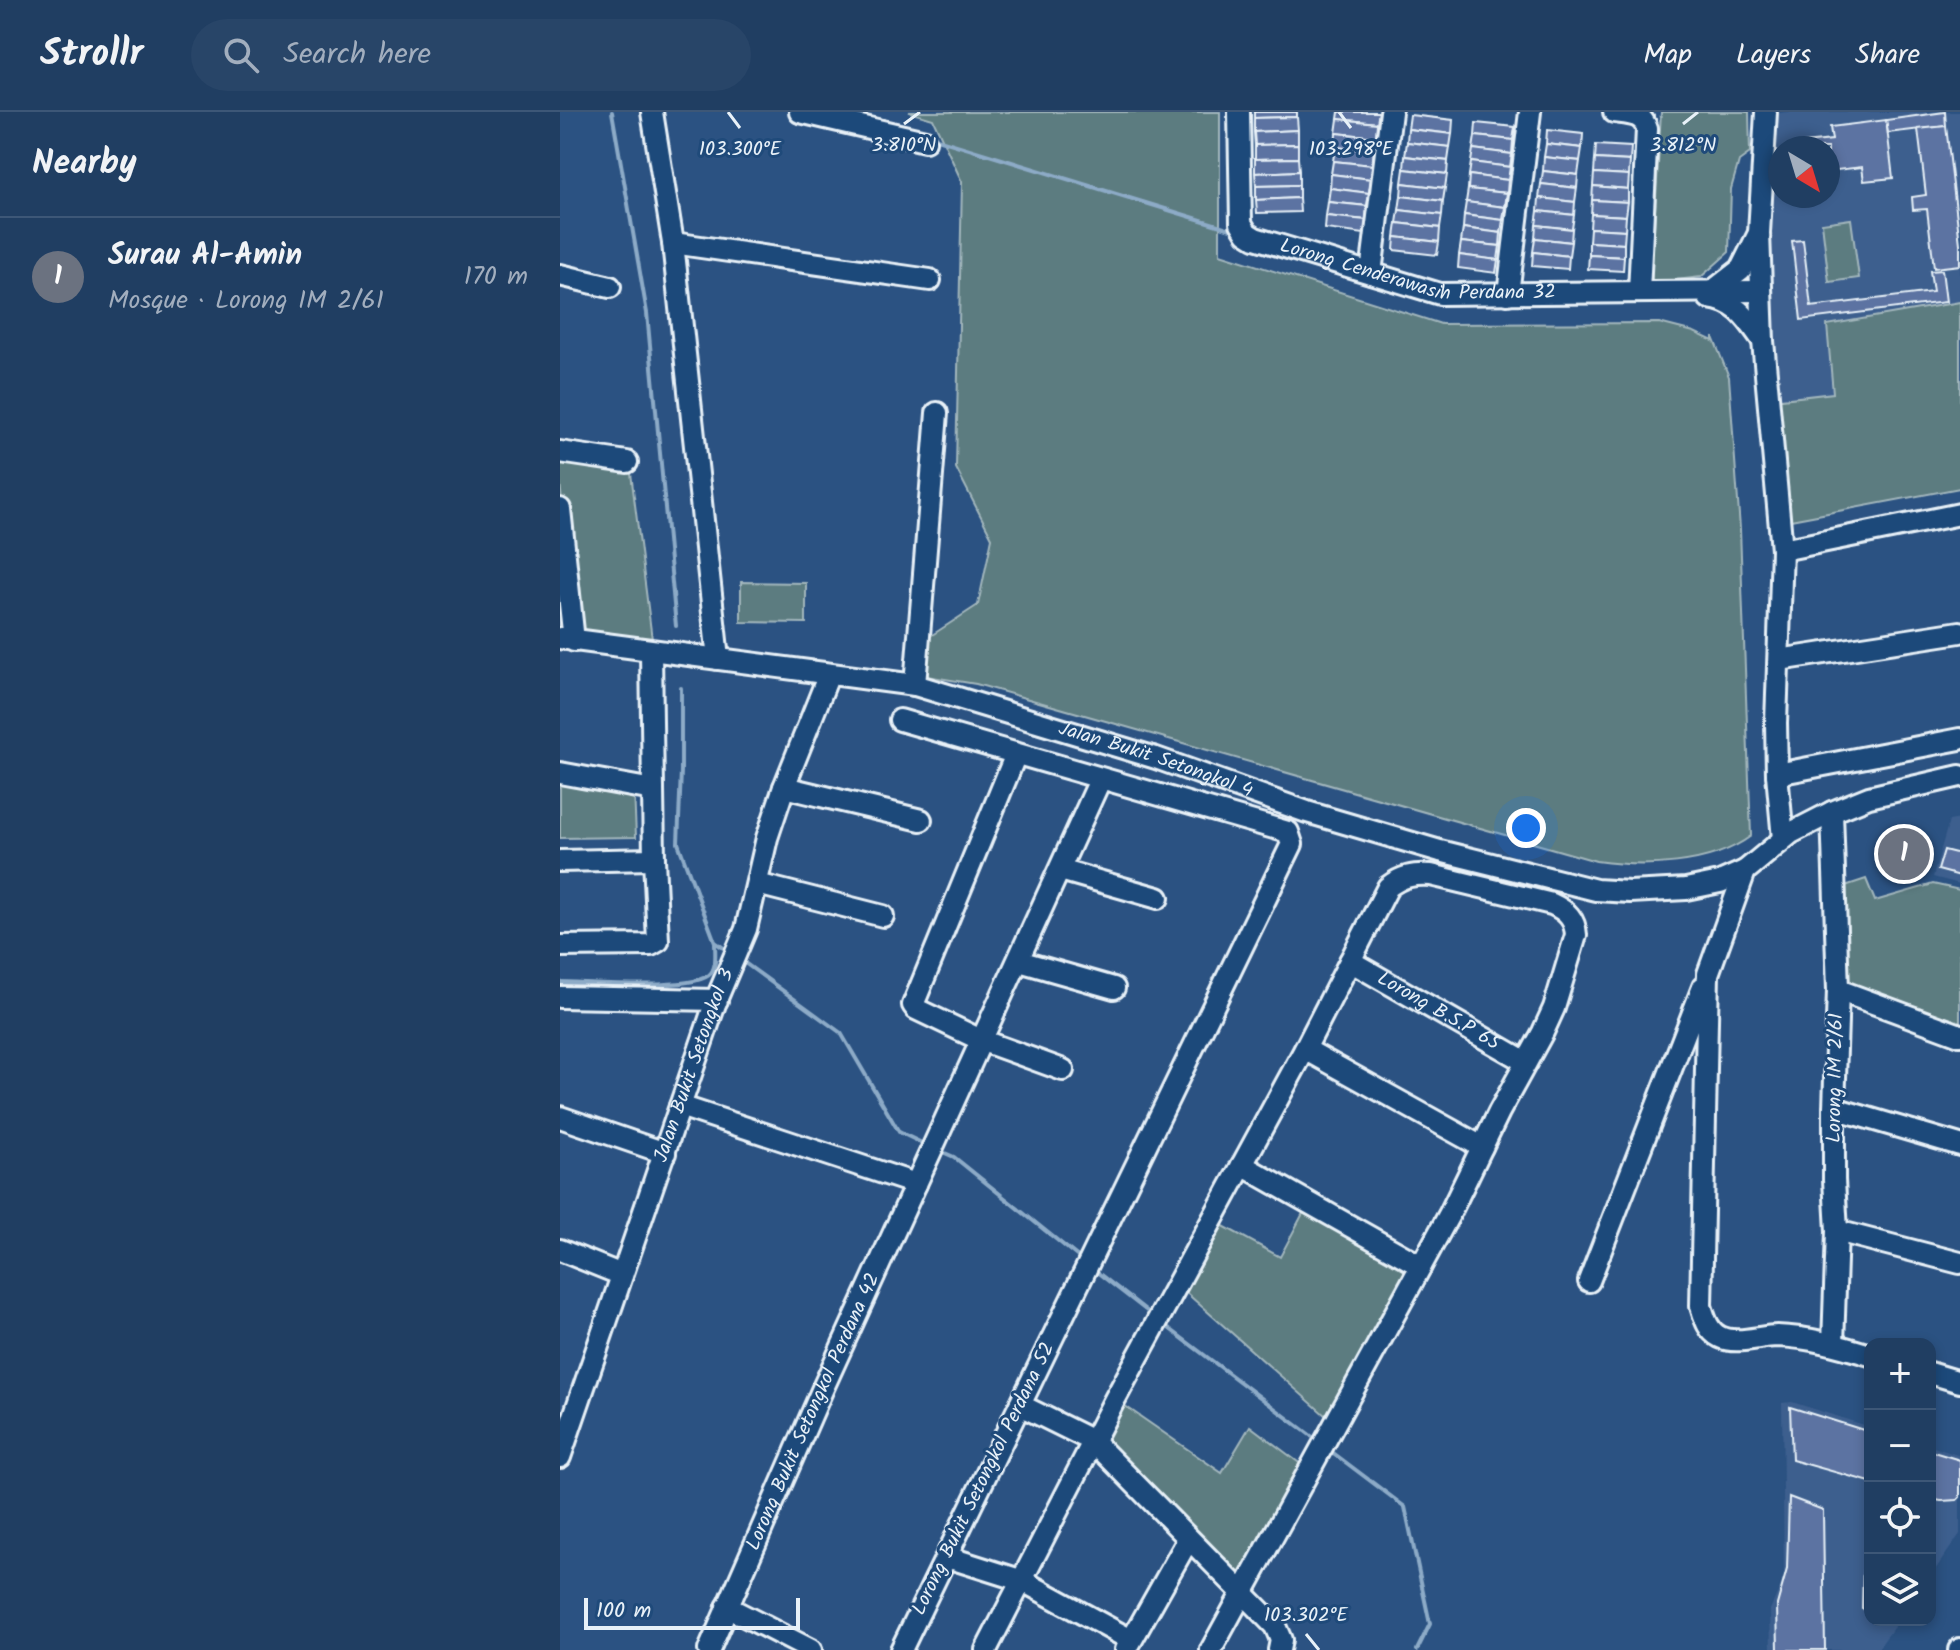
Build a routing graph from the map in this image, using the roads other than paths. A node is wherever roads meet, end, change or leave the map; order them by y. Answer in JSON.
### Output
{"nodes":[{"id":1,"x":652,"y":112,"type":"edge"},
{"id":2,"x":800,"y":112,"type":"edge"},
{"id":3,"x":1239,"y":112,"type":"edge"},
{"id":4,"x":1391,"y":112,"type":"edge"},
{"id":5,"x":1530,"y":112,"type":"edge"},
{"id":6,"x":1766,"y":112,"type":"edge"},
{"id":7,"x":1623,"y":113,"type":"edge"},
{"id":8,"x":925,"y":141,"type":"dead end"},
{"id":9,"x":1759,"y":233,"type":"junction"},
{"id":10,"x":673,"y":243,"type":"junction"},
{"id":11,"x":1371,"y":273,"type":"junction"},
{"id":12,"x":560,"y":275,"type":"edge"},
{"id":13,"x":930,"y":280,"type":"dead end"},
{"id":14,"x":610,"y":287,"type":"dead end"},
{"id":15,"x":1714,"y":290,"type":"junction"},
{"id":16,"x":1761,"y":291,"type":"junction"},
{"id":17,"x":1639,"y":292,"type":"junction"},
{"id":18,"x":1508,"y":294,"type":"junction"},
{"id":19,"x":1663,"y":294,"type":"junction"},
{"id":20,"x":1763,"y":341,"type":"junction"},
{"id":21,"x":937,"y":413,"type":"dead end"},
{"id":22,"x":560,"y":452,"type":"edge"},
{"id":23,"x":627,"y":462,"type":"dead end"},
{"id":24,"x":560,"y":509,"type":"edge"},
{"id":25,"x":1960,"y":514,"type":"edge"},
{"id":26,"x":1782,"y":550,"type":"junction"},
{"id":27,"x":1960,"y":632,"type":"edge"},
{"id":28,"x":567,"y":640,"type":"edge"},
{"id":29,"x":651,"y":652,"type":"junction"},
{"id":30,"x":718,"y":659,"type":"junction"},
{"id":31,"x":1779,"y":660,"type":"junction"},
{"id":32,"x":829,"y":674,"type":"junction"},
{"id":33,"x":915,"y":685,"type":"junction"},
{"id":34,"x":961,"y":698,"type":"junction"},
{"id":35,"x":900,"y":720,"type":"dead end"},
{"id":36,"x":951,"y":733,"type":"junction"},
{"id":37,"x":1960,"y":739,"type":"edge"},
{"id":38,"x":1016,"y":754,"type":"junction"},
{"id":39,"x":560,"y":773,"type":"edge"},
{"id":40,"x":1777,"y":774,"type":"junction"},
{"id":41,"x":1960,"y":776,"type":"edge"},
{"id":42,"x":1100,"y":780,"type":"junction"},
{"id":43,"x":784,"y":787,"type":"junction"},
{"id":44,"x":653,"y":790,"type":"junction"},
{"id":45,"x":1832,"y":812,"type":"junction"},
{"id":46,"x":921,"y":820,"type":"dead end"},
{"id":47,"x":1783,"y":839,"type":"junction"},
{"id":48,"x":654,"y":859,"type":"junction"},
{"id":49,"x":560,"y":861,"type":"edge"},
{"id":50,"x":1060,"y":870,"type":"junction"},
{"id":51,"x":1745,"y":871,"type":"junction"},
{"id":52,"x":757,"y":884,"type":"junction"},
{"id":53,"x":1158,"y":898,"type":"dead end"},
{"id":54,"x":883,"y":916,"type":"dead end"},
{"id":55,"x":560,"y":946,"type":"edge"},
{"id":56,"x":1019,"y":961,"type":"junction"},
{"id":57,"x":1350,"y":961,"type":"junction"},
{"id":58,"x":1708,"y":974,"type":"junction"},
{"id":59,"x":1114,"y":988,"type":"dead end"},
{"id":60,"x":1838,"y":990,"type":"junction"},
{"id":61,"x":560,"y":997,"type":"edge"},
{"id":62,"x":717,"y":999,"type":"junction"},
{"id":63,"x":1960,"y":1035,"type":"edge"},
{"id":64,"x":983,"y":1041,"type":"junction"},
{"id":65,"x":1305,"y":1049,"type":"junction"},
{"id":66,"x":1526,"y":1062,"type":"junction"},
{"id":67,"x":1063,"y":1070,"type":"dead end"},
{"id":68,"x":680,"y":1106,"type":"junction"},
{"id":69,"x":1834,"y":1108,"type":"junction"},
{"id":70,"x":560,"y":1117,"type":"edge"},
{"id":71,"x":1960,"y":1145,"type":"edge"},
{"id":72,"x":1482,"y":1147,"type":"junction"},
{"id":73,"x":665,"y":1153,"type":"junction"},
{"id":74,"x":1242,"y":1165,"type":"junction"},
{"id":75,"x":919,"y":1177,"type":"junction"},
{"id":76,"x":1837,"y":1231,"type":"junction"},
{"id":77,"x":560,"y":1250,"type":"edge"},
{"id":78,"x":1960,"y":1263,"type":"edge"},
{"id":79,"x":1421,"y":1266,"type":"junction"},
{"id":80,"x":622,"y":1275,"type":"junction"},
{"id":81,"x":1589,"y":1281,"type":"dead end"},
{"id":82,"x":1833,"y":1344,"type":"junction"},
{"id":83,"x":1864,"y":1353,"type":"edge"},
{"id":84,"x":1936,"y":1375,"type":"edge"},
{"id":85,"x":1960,"y":1382,"type":"edge"},
{"id":86,"x":568,"y":1404,"type":"edge"},
{"id":87,"x":1020,"y":1405,"type":"junction"},
{"id":88,"x":1093,"y":1441,"type":"junction"},
{"id":89,"x":560,"y":1457,"type":"edge"},
{"id":90,"x":1188,"y":1540,"type":"junction"},
{"id":91,"x":947,"y":1557,"type":"junction"},
{"id":92,"x":1023,"y":1581,"type":"junction"},
{"id":93,"x":1240,"y":1594,"type":"junction"},
{"id":94,"x":727,"y":1607,"type":"junction"},
{"id":95,"x":1129,"y":1645,"type":"edge"},
{"id":96,"x":709,"y":1650,"type":"edge"},
{"id":97,"x":811,"y":1650,"type":"edge"},
{"id":98,"x":901,"y":1650,"type":"edge"},
{"id":99,"x":986,"y":1650,"type":"edge"},
{"id":100,"x":1211,"y":1650,"type":"edge"},
{"id":101,"x":1279,"y":1650,"type":"edge"}],
"edges":[{"from":1,"to":10,"type":"street"},
{"from":2,"to":8,"type":"street"},
{"from":3,"to":11,"type":"street","name":"Lorong Cenderawasih Perdana 32"},
{"from":4,"to":11,"type":"street"},
{"from":5,"to":18,"type":"street"},
{"from":6,"to":9,"type":"street"},
{"from":7,"to":17,"type":"street"},
{"from":9,"to":15,"type":"street"},
{"from":9,"to":16,"type":"street"},
{"from":10,"to":13,"type":"street"},
{"from":10,"to":30,"type":"street"},
{"from":11,"to":18,"type":"street","name":"Lorong Cenderawasih Perdana 32"},
{"from":12,"to":14,"type":"street"},
{"from":15,"to":16,"type":"street","name":"Lorong Cenderawasih Perdana 32"},
{"from":15,"to":19,"type":"street","name":"Lorong Cenderawasih Perdana 32"},
{"from":16,"to":20,"type":"street"},
{"from":17,"to":18,"type":"street","name":"Lorong Cenderawasih Perdana 32"},
{"from":17,"to":19,"type":"street","name":"Lorong Cenderawasih Perdana 32"},
{"from":19,"to":20,"type":"street"},
{"from":20,"to":26,"type":"street"},
{"from":21,"to":33,"type":"street"},
{"from":22,"to":23,"type":"street"},
{"from":24,"to":28,"type":"street"},
{"from":25,"to":26,"type":"street"},
{"from":26,"to":31,"type":"street"},
{"from":27,"to":31,"type":"street"},
{"from":28,"to":29,"type":"street","name":"Jalan Bukit Setongkol 4"},
{"from":29,"to":30,"type":"street","name":"Jalan Bukit Setongkol 4"},
{"from":29,"to":44,"type":"street"},
{"from":30,"to":32,"type":"street","name":"Jalan Bukit Setongkol 4"},
{"from":31,"to":40,"type":"street"},
{"from":32,"to":33,"type":"street","name":"Jalan Bukit Setongkol 4"},
{"from":32,"to":43,"type":"street","name":"Jalan Bukit Setongkol 3"},
{"from":33,"to":34,"type":"street","name":"Jalan Bukit Setongkol 4"},
{"from":34,"to":36,"type":"street"},
{"from":34,"to":51,"type":"street","name":"Jalan Bukit Setongkol 4"},
{"from":35,"to":36,"type":"street"},
{"from":36,"to":38,"type":"street"},
{"from":37,"to":40,"type":"street"},
{"from":38,"to":42,"type":"street"},
{"from":38,"to":64,"type":"street"},
{"from":39,"to":44,"type":"street"},
{"from":40,"to":47,"type":"street"},
{"from":41,"to":45,"type":"street"},
{"from":42,"to":50,"type":"street","name":"Lorong Bukit Setongkol Perdana 42"},
{"from":42,"to":87,"type":"street","name":"Lorong Bukit Setongkol Perdana 52"},
{"from":43,"to":46,"type":"street"},
{"from":43,"to":52,"type":"street","name":"Jalan Bukit Setongkol 3"},
{"from":44,"to":48,"type":"street"},
{"from":45,"to":47,"type":"street"},
{"from":45,"to":60,"type":"street","name":"Lorong IM 2/61"},
{"from":47,"to":51,"type":"street"},
{"from":48,"to":49,"type":"street"},
{"from":48,"to":55,"type":"street"},
{"from":50,"to":53,"type":"street"},
{"from":50,"to":56,"type":"street","name":"Lorong Bukit Setongkol Perdana 42"},
{"from":51,"to":58,"type":"street"},
{"from":52,"to":54,"type":"street"},
{"from":52,"to":62,"type":"street","name":"Jalan Bukit Setongkol 3"},
{"from":56,"to":59,"type":"street"},
{"from":56,"to":64,"type":"street","name":"Lorong Bukit Setongkol Perdana 42"},
{"from":57,"to":65,"type":"street"},
{"from":57,"to":66,"type":"street","name":"Lorong B.S.P 65"},
{"from":57,"to":66,"type":"street"},
{"from":58,"to":81,"type":"street"},
{"from":58,"to":82,"type":"street"},
{"from":60,"to":63,"type":"street"},
{"from":60,"to":69,"type":"street","name":"Lorong IM 2/61"},
{"from":61,"to":62,"type":"street"},
{"from":62,"to":68,"type":"street","name":"Jalan Bukit Setongkol 3"},
{"from":64,"to":67,"type":"street"},
{"from":64,"to":75,"type":"street","name":"Lorong Bukit Setongkol Perdana 42"},
{"from":65,"to":72,"type":"street"},
{"from":65,"to":74,"type":"street"},
{"from":66,"to":72,"type":"street"},
{"from":68,"to":73,"type":"street","name":"Jalan Bukit Setongkol 3"},
{"from":68,"to":75,"type":"street"},
{"from":69,"to":71,"type":"street"},
{"from":69,"to":76,"type":"street","name":"Lorong IM 2/61"},
{"from":70,"to":73,"type":"street"},
{"from":72,"to":79,"type":"street"},
{"from":73,"to":80,"type":"street","name":"Jalan Bukit Setongkol 3"},
{"from":74,"to":79,"type":"street"},
{"from":74,"to":88,"type":"street"},
{"from":75,"to":94,"type":"street","name":"Lorong Bukit Setongkol Perdana 42"},
{"from":76,"to":78,"type":"street"},
{"from":76,"to":82,"type":"street","name":"Lorong IM 2/61"},
{"from":77,"to":80,"type":"street"},
{"from":79,"to":93,"type":"street"},
{"from":80,"to":86,"type":"street","name":"Jalan Bukit Setongkol 3"},
{"from":82,"to":83,"type":"street"},
{"from":84,"to":85,"type":"street"},
{"from":86,"to":89,"type":"street","name":"Jalan Bukit Setongkol 3"},
{"from":87,"to":88,"type":"street"},
{"from":87,"to":91,"type":"street","name":"Lorong Bukit Setongkol Perdana 52"},
{"from":88,"to":90,"type":"street"},
{"from":88,"to":92,"type":"street"},
{"from":90,"to":93,"type":"street"},
{"from":90,"to":95,"type":"street"},
{"from":91,"to":92,"type":"street"},
{"from":91,"to":98,"type":"street","name":"Lorong Bukit Setongkol Perdana 52"},
{"from":92,"to":95,"type":"street"},
{"from":92,"to":99,"type":"street"},
{"from":93,"to":100,"type":"street"},
{"from":93,"to":101,"type":"street"},
{"from":94,"to":96,"type":"street","name":"Lorong Bukit Setongkol Perdana 42"},
{"from":94,"to":97,"type":"street"}]}
